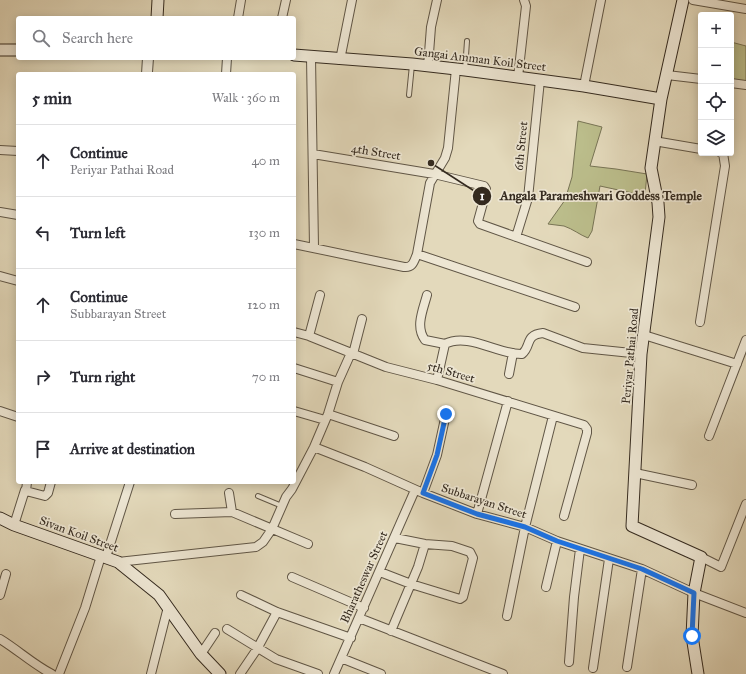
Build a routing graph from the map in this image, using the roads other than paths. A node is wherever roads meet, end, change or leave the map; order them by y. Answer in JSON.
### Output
{"nodes":[{"id":1,"x":158,"y":0,"type":"edge"},
{"id":2,"x":241,"y":0,"type":"edge"},
{"id":3,"x":286,"y":0,"type":"edge"},
{"id":4,"x":352,"y":0,"type":"edge"},
{"id":5,"x":437,"y":0,"type":"edge"},
{"id":6,"x":524,"y":0,"type":"edge"},
{"id":7,"x":601,"y":0,"type":"edge"},
{"id":8,"x":683,"y":0,"type":"edge"},
{"id":9,"x":693,"y":0,"type":"edge"},
{"id":10,"x":746,"y":9,"type":"edge"},
{"id":11,"x":157,"y":16,"type":"edge"},
{"id":12,"x":238,"y":16,"type":"edge"},
{"id":13,"x":282,"y":16,"type":"edge"},
{"id":14,"x":467,"y":41,"type":"dead end"},
{"id":15,"x":0,"y":50,"type":"edge"},
{"id":16,"x":16,"y":50,"type":"edge"},
{"id":17,"x":296,"y":55,"type":"edge"},
{"id":18,"x":311,"y":57,"type":"junction"},
{"id":19,"x":147,"y":60,"type":"edge"},
{"id":20,"x":151,"y":60,"type":"edge"},
{"id":21,"x":227,"y":60,"type":"edge"},
{"id":22,"x":340,"y":60,"type":"junction"},
{"id":23,"x":412,"y":64,"type":"junction"},
{"id":24,"x":428,"y":66,"type":"junction"},
{"id":25,"x":460,"y":70,"type":"junction"},
{"id":26,"x":146,"y":72,"type":"edge"},
{"id":27,"x":150,"y":72,"type":"edge"},
{"id":28,"x":226,"y":72,"type":"edge"},
{"id":29,"x":667,"y":75,"type":"junction"},
{"id":30,"x":518,"y":77,"type":"junction"},
{"id":31,"x":698,"y":79,"type":"edge"},
{"id":32,"x":540,"y":80,"type":"junction"},
{"id":33,"x":734,"y":83,"type":"edge"},
{"id":34,"x":746,"y":85,"type":"edge"},
{"id":35,"x":584,"y":86,"type":"junction"},
{"id":36,"x":409,"y":95,"type":"dead end"},
{"id":37,"x":661,"y":99,"type":"junction"},
{"id":38,"x":654,"y":141,"type":"junction"},
{"id":39,"x":698,"y":148,"type":"edge"},
{"id":40,"x":0,"y":150,"type":"edge"},
{"id":41,"x":16,"y":151,"type":"edge"},
{"id":42,"x":313,"y":154,"type":"junction"},
{"id":43,"x":723,"y":156,"type":"edge"},
{"id":44,"x":434,"y":174,"type":"junction"},
{"id":45,"x":0,"y":212,"type":"edge"},
{"id":46,"x":16,"y":215,"type":"edge"},
{"id":47,"x":516,"y":237,"type":"junction"},
{"id":48,"x":296,"y":244,"type":"edge"},
{"id":49,"x":314,"y":248,"type":"junction"},
{"id":50,"x":417,"y":254,"type":"junction"},
{"id":51,"x":587,"y":262,"type":"dead end"},
{"id":52,"x":0,"y":276,"type":"edge"},
{"id":53,"x":16,"y":281,"type":"edge"},
{"id":54,"x":427,"y":295,"type":"dead end"},
{"id":55,"x":320,"y":296,"type":"dead end"},
{"id":56,"x":574,"y":308,"type":"dead end"},
{"id":57,"x":362,"y":319,"type":"dead end"},
{"id":58,"x":700,"y":322,"type":"dead end"},
{"id":59,"x":296,"y":333,"type":"edge"},
{"id":60,"x":644,"y":335,"type":"junction"},
{"id":61,"x":309,"y":336,"type":"junction"},
{"id":62,"x":746,"y":340,"type":"edge"},
{"id":63,"x":445,"y":344,"type":"junction"},
{"id":64,"x":513,"y":353,"type":"junction"},
{"id":65,"x":352,"y":354,"type":"junction"},
{"id":66,"x":641,"y":354,"type":"junction"},
{"id":67,"x":737,"y":364,"type":"junction"},
{"id":68,"x":296,"y":369,"type":"edge"},
{"id":69,"x":509,"y":374,"type":"dead end"},
{"id":70,"x":437,"y":380,"type":"junction"},
{"id":71,"x":338,"y":382,"type":"junction"},
{"id":72,"x":508,"y":401,"type":"junction"},
{"id":73,"x":0,"y":411,"type":"edge"},
{"id":74,"x":296,"y":411,"type":"edge"},
{"id":75,"x":446,"y":414,"type":"dead end"},
{"id":76,"x":553,"y":416,"type":"junction"},
{"id":77,"x":16,"y":417,"type":"edge"},
{"id":78,"x":327,"y":417,"type":"junction"},
{"id":79,"x":394,"y":436,"type":"dead end"},
{"id":80,"x":709,"y":436,"type":"dead end"},
{"id":81,"x":314,"y":447,"type":"junction"},
{"id":82,"x":635,"y":473,"type":"junction"},
{"id":83,"x":296,"y":480,"type":"edge"},
{"id":84,"x":50,"y":484,"type":"edge"},
{"id":85,"x":129,"y":484,"type":"edge"},
{"id":86,"x":294,"y":484,"type":"edge"},
{"id":87,"x":26,"y":486,"type":"edge"},
{"id":88,"x":692,"y":486,"type":"dead end"},
{"id":89,"x":419,"y":491,"type":"junction"},
{"id":90,"x":229,"y":493,"type":"dead end"},
{"id":91,"x":258,"y":496,"type":"dead end"},
{"id":92,"x":746,"y":504,"type":"edge"},
{"id":93,"x":282,"y":506,"type":"junction"},
{"id":94,"x":232,"y":512,"type":"junction"},
{"id":95,"x":175,"y":514,"type":"dead end"},
{"id":96,"x":477,"y":514,"type":"junction"},
{"id":97,"x":564,"y":516,"type":"dead end"},
{"id":98,"x":0,"y":518,"type":"edge"},
{"id":99,"x":14,"y":525,"type":"junction"},
{"id":100,"x":525,"y":527,"type":"junction"},
{"id":101,"x":272,"y":529,"type":"junction"},
{"id":102,"x":395,"y":538,"type":"junction"},
{"id":103,"x":557,"y":541,"type":"junction"},
{"id":104,"x":308,"y":544,"type":"dead end"},
{"id":105,"x":425,"y":544,"type":"junction"},
{"id":106,"x":580,"y":549,"type":"junction"},
{"id":107,"x":104,"y":557,"type":"junction"},
{"id":108,"x":701,"y":557,"type":"junction"},
{"id":109,"x":609,"y":559,"type":"junction"},
{"id":110,"x":118,"y":562,"type":"junction"},
{"id":111,"x":642,"y":569,"type":"junction"},
{"id":112,"x":380,"y":572,"type":"junction"},
{"id":113,"x":6,"y":574,"type":"dead end"},
{"id":114,"x":292,"y":577,"type":"dead end"},
{"id":115,"x":411,"y":584,"type":"junction"},
{"id":116,"x":546,"y":587,"type":"dead end"},
{"id":117,"x":694,"y":593,"type":"junction"},
{"id":118,"x":0,"y":595,"type":"edge"},
{"id":119,"x":241,"y":595,"type":"dead end"},
{"id":120,"x":168,"y":607,"type":"junction"},
{"id":121,"x":364,"y":608,"type":"junction"},
{"id":122,"x":277,"y":612,"type":"junction"},
{"id":123,"x":746,"y":613,"type":"edge"},
{"id":124,"x":507,"y":616,"type":"dead end"},
{"id":125,"x":359,"y":618,"type":"junction"},
{"id":126,"x":227,"y":630,"type":"dead end"},
{"id":127,"x":391,"y":630,"type":"junction"},
{"id":128,"x":215,"y":633,"type":"dead end"},
{"id":129,"x":350,"y":638,"type":"junction"},
{"id":130,"x":0,"y":639,"type":"edge"},
{"id":131,"x":257,"y":649,"type":"junction"},
{"id":132,"x":201,"y":654,"type":"junction"},
{"id":133,"x":341,"y":658,"type":"junction"},
{"id":134,"x":569,"y":662,"type":"dead end"},
{"id":135,"x":626,"y":667,"type":"dead end"},
{"id":136,"x":593,"y":668,"type":"dead end"},
{"id":137,"x":43,"y":672,"type":"edge"},
{"id":138,"x":52,"y":674,"type":"edge"},
{"id":139,"x":59,"y":674,"type":"edge"},
{"id":140,"x":151,"y":674,"type":"edge"},
{"id":141,"x":220,"y":674,"type":"edge"},
{"id":142,"x":240,"y":674,"type":"edge"},
{"id":143,"x":318,"y":674,"type":"edge"},
{"id":144,"x":334,"y":674,"type":"edge"},
{"id":145,"x":381,"y":674,"type":"edge"},
{"id":146,"x":503,"y":674,"type":"edge"},
{"id":147,"x":698,"y":674,"type":"edge"}],
"edges":[{"from":1,"to":11,"type":"street"},
{"from":2,"to":12,"type":"street"},
{"from":3,"to":13,"type":"street"},
{"from":4,"to":22,"type":"street"},
{"from":5,"to":24,"type":"street"},
{"from":6,"to":30,"type":"street"},
{"from":7,"to":35,"type":"street"},
{"from":8,"to":29,"type":"street","name":"Periyar Pathai Road"},
{"from":9,"to":10,"type":"street"},
{"from":14,"to":25,"type":"lane"},
{"from":15,"to":16,"type":"street"},
{"from":17,"to":18,"type":"street","name":"Gangai Amman Koil Street"},
{"from":18,"to":22,"type":"street","name":"Gangai Amman Koil Street"},
{"from":18,"to":42,"type":"street"},
{"from":19,"to":26,"type":"street"},
{"from":20,"to":27,"type":"lane"},
{"from":21,"to":28,"type":"street"},
{"from":22,"to":23,"type":"street","name":"Gangai Amman Koil Street"},
{"from":23,"to":24,"type":"street","name":"Gangai Amman Koil Street"},
{"from":23,"to":36,"type":"lane"},
{"from":24,"to":25,"type":"street","name":"Gangai Amman Koil Street"},
{"from":25,"to":30,"type":"street","name":"Gangai Amman Koil Street"},
{"from":25,"to":44,"type":"street"},
{"from":29,"to":31,"type":"street"},
{"from":29,"to":37,"type":"street","name":"Periyar Pathai Road"},
{"from":30,"to":32,"type":"street","name":"Gangai Amman Koil Street"},
{"from":32,"to":35,"type":"street","name":"Gangai Amman Koil Street"},
{"from":32,"to":47,"type":"street","name":"6th Street"},
{"from":33,"to":34,"type":"street"},
{"from":35,"to":37,"type":"street","name":"Gangai Amman Koil Street"},
{"from":37,"to":38,"type":"street","name":"Periyar Pathai Road"},
{"from":38,"to":39,"type":"street"},
{"from":38,"to":60,"type":"street","name":"Periyar Pathai Road"},
{"from":40,"to":41,"type":"street"},
{"from":42,"to":44,"type":"street","name":"4th Street"},
{"from":42,"to":49,"type":"street"},
{"from":43,"to":58,"type":"street"},
{"from":44,"to":47,"type":"street","name":"4th Street"},
{"from":44,"to":50,"type":"street"},
{"from":45,"to":46,"type":"street"},
{"from":47,"to":51,"type":"street"},
{"from":48,"to":49,"type":"street"},
{"from":49,"to":50,"type":"street"},
{"from":50,"to":56,"type":"street"},
{"from":52,"to":53,"type":"street"},
{"from":54,"to":63,"type":"street"},
{"from":55,"to":61,"type":"street"},
{"from":57,"to":65,"type":"street"},
{"from":59,"to":61,"type":"street","name":"5th Street"},
{"from":60,"to":66,"type":"street","name":"Periyar Pathai Road"},
{"from":60,"to":67,"type":"street"},
{"from":61,"to":65,"type":"street","name":"5th Street"},
{"from":62,"to":67,"type":"street"},
{"from":63,"to":64,"type":"street"},
{"from":63,"to":70,"type":"street"},
{"from":64,"to":66,"type":"street"},
{"from":64,"to":69,"type":"street"},
{"from":65,"to":70,"type":"street","name":"5th Street"},
{"from":65,"to":71,"type":"street"},
{"from":66,"to":82,"type":"street","name":"Periyar Pathai Road"},
{"from":67,"to":80,"type":"street"},
{"from":68,"to":71,"type":"street"},
{"from":70,"to":72,"type":"street","name":"5th Street"},
{"from":71,"to":78,"type":"street"},
{"from":72,"to":76,"type":"street","name":"5th Street"},
{"from":72,"to":96,"type":"street"},
{"from":73,"to":77,"type":"street"},
{"from":74,"to":78,"type":"street"},
{"from":75,"to":89,"type":"street","name":"Bharatheswar Street"},
{"from":76,"to":97,"type":"street","name":"5th Street"},
{"from":76,"to":100,"type":"street"},
{"from":78,"to":79,"type":"street"},
{"from":78,"to":81,"type":"street"},
{"from":81,"to":83,"type":"street"},
{"from":81,"to":89,"type":"street","name":"Subbarayan Street"},
{"from":82,"to":88,"type":"street"},
{"from":82,"to":108,"type":"street","name":"Periyar Pathai Road"},
{"from":84,"to":87,"type":"street"},
{"from":85,"to":107,"type":"street"},
{"from":86,"to":93,"type":"street"},
{"from":87,"to":99,"type":"street"},
{"from":89,"to":96,"type":"street","name":"Subbarayan Street"},
{"from":89,"to":102,"type":"street","name":"Bharatheswar Street"},
{"from":90,"to":94,"type":"street"},
{"from":91,"to":93,"type":"lane"},
{"from":92,"to":108,"type":"street"},
{"from":93,"to":101,"type":"street"},
{"from":94,"to":95,"type":"street"},
{"from":94,"to":101,"type":"street"},
{"from":96,"to":100,"type":"street","name":"Subbarayan Street"},
{"from":98,"to":99,"type":"street","name":"Sivan Koil Street"},
{"from":99,"to":107,"type":"street","name":"Sivan Koil Street"},
{"from":100,"to":103,"type":"street","name":"Subbarayan Street"},
{"from":100,"to":124,"type":"street"},
{"from":101,"to":104,"type":"street"},
{"from":101,"to":110,"type":"street"},
{"from":102,"to":105,"type":"street"},
{"from":102,"to":112,"type":"street","name":"Bharatheswar Street"},
{"from":103,"to":106,"type":"street","name":"Subbarayan Street"},
{"from":103,"to":116,"type":"street"},
{"from":105,"to":115,"type":"street"},
{"from":105,"to":115,"type":"street"},
{"from":106,"to":109,"type":"street","name":"Subbarayan Street"},
{"from":106,"to":134,"type":"street"},
{"from":107,"to":110,"type":"street","name":"Sivan Koil Street"},
{"from":107,"to":139,"type":"street"},
{"from":108,"to":117,"type":"street"},
{"from":109,"to":111,"type":"street","name":"Subbarayan Street"},
{"from":109,"to":136,"type":"street"},
{"from":110,"to":120,"type":"street","name":"Sivan Koil Street"},
{"from":111,"to":117,"type":"street","name":"Subbarayan Street"},
{"from":111,"to":135,"type":"street"},
{"from":112,"to":115,"type":"street"},
{"from":112,"to":121,"type":"street","name":"Bharatheswar Street"},
{"from":113,"to":118,"type":"street"},
{"from":114,"to":121,"type":"street"},
{"from":115,"to":127,"type":"street"},
{"from":117,"to":123,"type":"street","name":"Subbarayan Street"},
{"from":117,"to":147,"type":"street"},
{"from":119,"to":122,"type":"street"},
{"from":120,"to":132,"type":"street","name":"Sivan Koil Street"},
{"from":120,"to":140,"type":"street"},
{"from":121,"to":125,"type":"street","name":"Bharatheswar Street"},
{"from":122,"to":129,"type":"street"},
{"from":122,"to":131,"type":"street"},
{"from":125,"to":127,"type":"street"},
{"from":125,"to":129,"type":"street","name":"Bharatheswar Street"},
{"from":126,"to":131,"type":"street"},
{"from":127,"to":146,"type":"street"},
{"from":128,"to":132,"type":"street"},
{"from":129,"to":133,"type":"street","name":"Bharatheswar Street"},
{"from":130,"to":137,"type":"street"},
{"from":131,"to":142,"type":"street"},
{"from":131,"to":143,"type":"street"},
{"from":132,"to":141,"type":"street","name":"Sivan Koil Street"},
{"from":133,"to":144,"type":"street","name":"Bharatheswar Street"},
{"from":133,"to":145,"type":"street"},
{"from":137,"to":138,"type":"street"}]}
